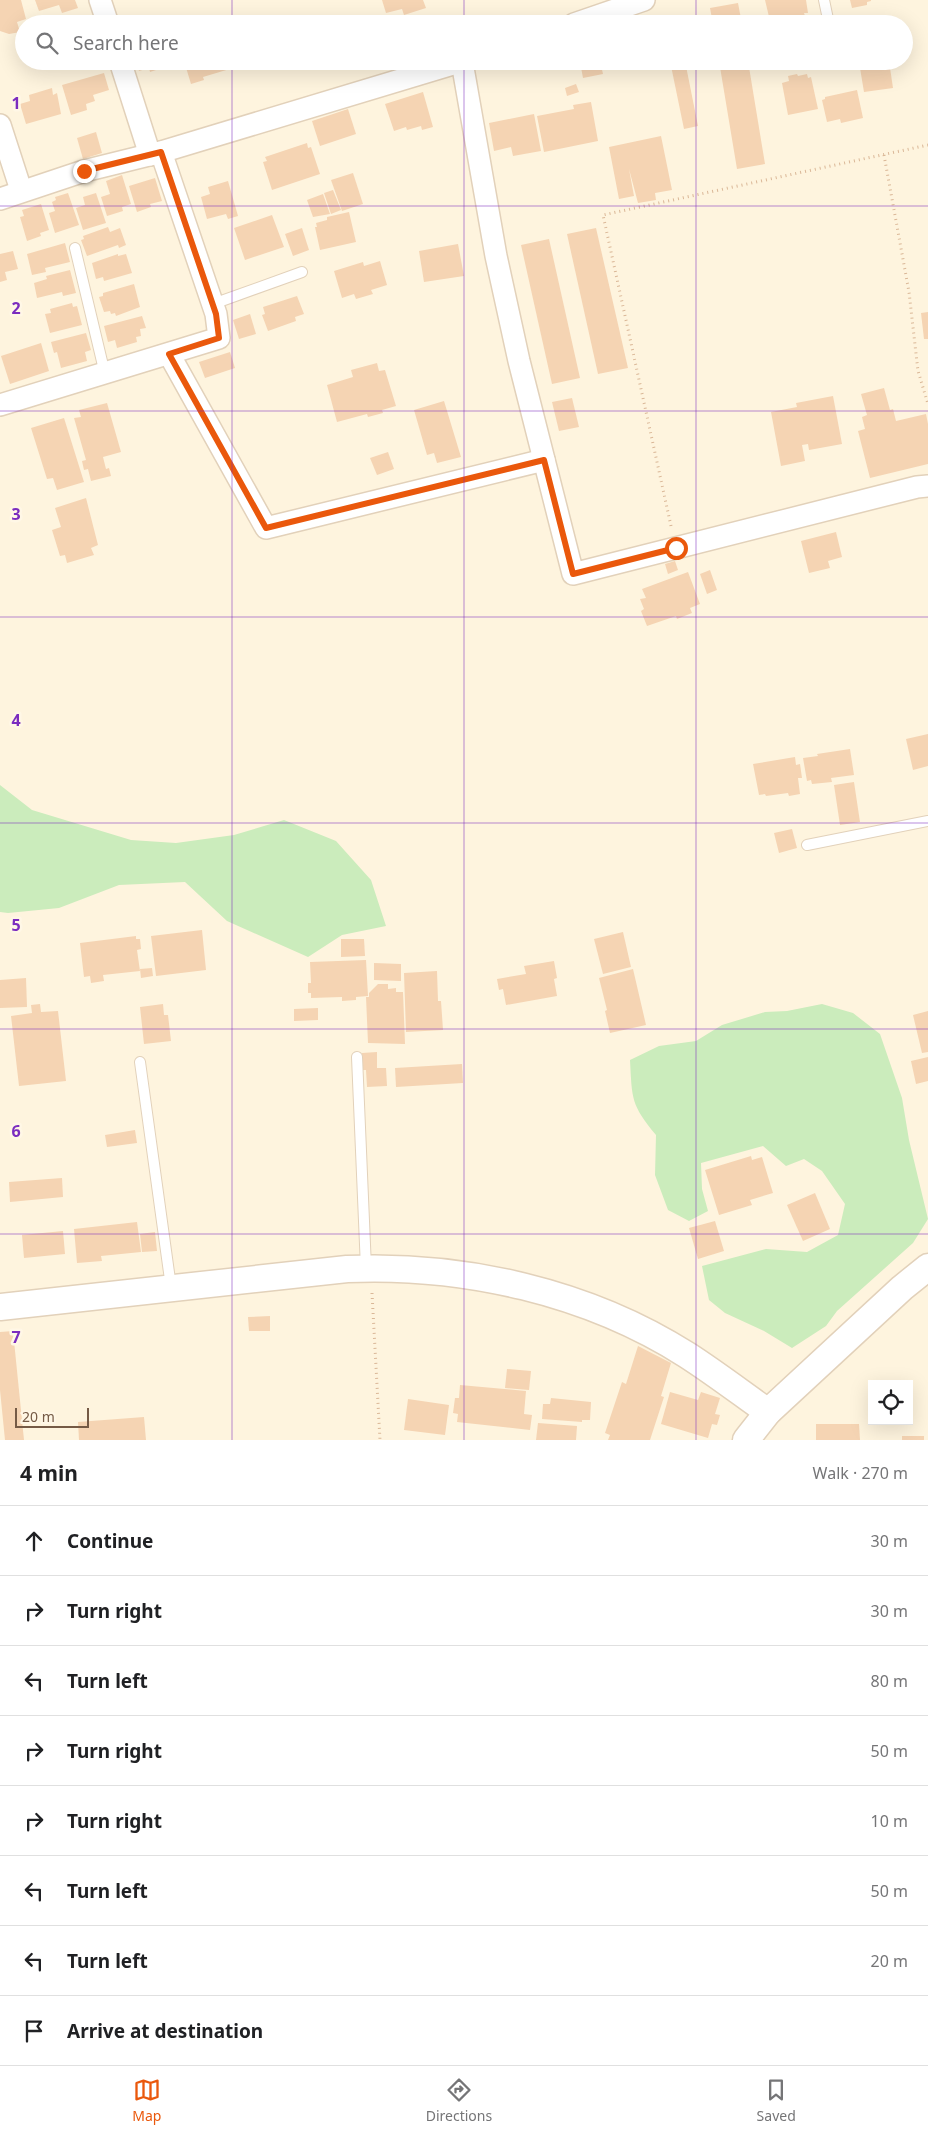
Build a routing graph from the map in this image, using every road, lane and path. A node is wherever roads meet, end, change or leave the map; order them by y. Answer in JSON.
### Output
{"nodes":[{"id":1,"x":100,"y":0,"type":"edge"},
{"id":2,"x":644,"y":0,"type":"edge"},
{"id":3,"x":824,"y":0,"type":"edge"},
{"id":4,"x":105,"y":15,"type":"edge"},
{"id":5,"x":600,"y":15,"type":"edge"},
{"id":6,"x":826,"y":15,"type":"edge"},
{"id":7,"x":124,"y":70,"type":"edge"},
{"id":8,"x":432,"y":70,"type":"edge"},
{"id":9,"x":464,"y":70,"type":"edge"},
{"id":10,"x":0,"y":125,"type":"edge"},
{"id":11,"x":928,"y":145,"type":"edge"},
{"id":12,"x":156,"y":153,"type":"junction"},
{"id":13,"x":884,"y":155,"type":"junction"},
{"id":14,"x":21,"y":190,"type":"junction"},
{"id":15,"x":0,"y":199,"type":"edge"},
{"id":16,"x":75,"y":248,"type":"dead end"},
{"id":17,"x":302,"y":272,"type":"dead end"},
{"id":18,"x":213,"y":304,"type":"junction"},
{"id":19,"x":169,"y":354,"type":"junction"},
{"id":20,"x":105,"y":374,"type":"junction"},
{"id":21,"x":928,"y":404,"type":"edge"},
{"id":22,"x":0,"y":405,"type":"edge"},
{"id":23,"x":544,"y":460,"type":"junction"},
{"id":24,"x":928,"y":486,"type":"edge"},
{"id":25,"x":676,"y":548,"type":"junction"},
{"id":26,"x":928,"y":821,"type":"edge"},
{"id":27,"x":807,"y":845,"type":"dead end"},
{"id":28,"x":357,"y":1057,"type":"dead end"},
{"id":29,"x":140,"y":1062,"type":"dead end"},
{"id":30,"x":928,"y":1267,"type":"edge"},
{"id":31,"x":369,"y":1268,"type":"junction"},
{"id":32,"x":171,"y":1288,"type":"junction"},
{"id":33,"x":0,"y":1307,"type":"edge"},
{"id":34,"x":768,"y":1412,"type":"junction"},
{"id":35,"x":380,"y":1440,"type":"edge"},
{"id":36,"x":746,"y":1440,"type":"edge"}],
"edges":[{"from":1,"to":4,"type":"street"},
{"from":2,"to":5,"type":"street"},
{"from":3,"to":6,"type":"lane"},
{"from":7,"to":12,"type":"street"},
{"from":8,"to":12,"type":"street"},
{"from":9,"to":23,"type":"street"},
{"from":10,"to":14,"type":"street"},
{"from":11,"to":13,"type":"path"},
{"from":12,"to":14,"type":"street"},
{"from":12,"to":18,"type":"street"},
{"from":13,"to":21,"type":"path"},
{"from":13,"to":25,"type":"path"},
{"from":14,"to":15,"type":"street"},
{"from":16,"to":20,"type":"lane"},
{"from":17,"to":18,"type":"lane"},
{"from":18,"to":19,"type":"street"},
{"from":19,"to":20,"type":"street"},
{"from":19,"to":23,"type":"street"},
{"from":20,"to":22,"type":"street"},
{"from":23,"to":25,"type":"street"},
{"from":24,"to":25,"type":"street"},
{"from":26,"to":27,"type":"lane"},
{"from":28,"to":31,"type":"lane"},
{"from":29,"to":32,"type":"lane"},
{"from":30,"to":34,"type":"street"},
{"from":31,"to":32,"type":"street"},
{"from":31,"to":34,"type":"street"},
{"from":31,"to":35,"type":"path"},
{"from":32,"to":33,"type":"street"},
{"from":34,"to":36,"type":"street"}]}
